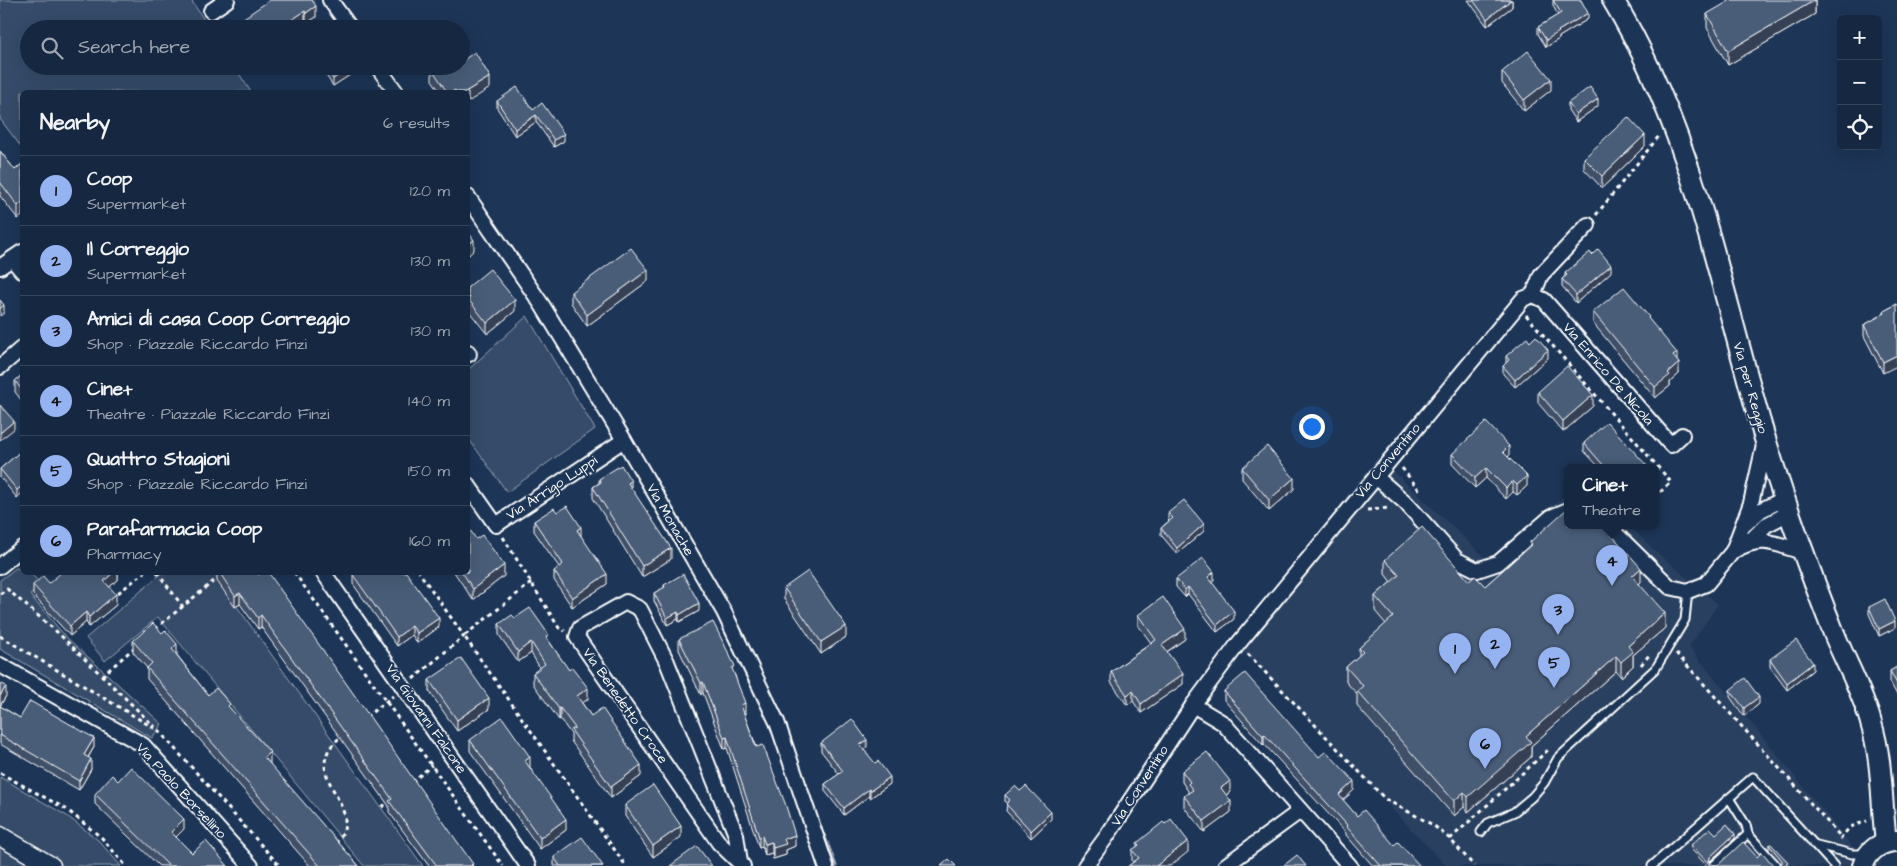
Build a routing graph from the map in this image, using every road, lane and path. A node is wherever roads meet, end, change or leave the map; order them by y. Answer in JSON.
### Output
{"nodes":[{"id":1,"x":227,"y":0,"type":"edge"},
{"id":2,"x":330,"y":0,"type":"edge"},
{"id":3,"x":1613,"y":0,"type":"edge"},
{"id":4,"x":211,"y":11,"type":"dead end"},
{"id":5,"x":344,"y":20,"type":"edge"},
{"id":6,"x":384,"y":75,"type":"edge"},
{"id":7,"x":395,"y":90,"type":"edge"},
{"id":8,"x":1672,"y":120,"type":"junction"},
{"id":9,"x":470,"y":200,"type":"edge"},
{"id":10,"x":1588,"y":225,"type":"joint"},
{"id":11,"x":18,"y":256,"type":"edge"},
{"id":12,"x":0,"y":267,"type":"edge"},
{"id":13,"x":1533,"y":295,"type":"junction"},
{"id":14,"x":1520,"y":322,"type":"dead end"},
{"id":15,"x":20,"y":350,"type":"edge"},
{"id":16,"x":0,"y":367,"type":"edge"},
{"id":17,"x":1682,"y":436,"type":"dead end"},
{"id":18,"x":624,"y":440,"type":"junction"},
{"id":19,"x":1765,"y":440,"type":"junction"},
{"id":20,"x":1655,"y":464,"type":"edge"},
{"id":21,"x":1400,"y":466,"type":"dead end"},
{"id":22,"x":1659,"y":468,"type":"edge"},
{"id":23,"x":1376,"y":477,"type":"junction"},
{"id":24,"x":470,"y":488,"type":"edge"},
{"id":25,"x":1420,"y":491,"type":"dead end"},
{"id":26,"x":1659,"y":493,"type":"edge"},
{"id":27,"x":1786,"y":506,"type":"junction"},
{"id":28,"x":1564,"y":512,"type":"edge"},
{"id":29,"x":496,"y":525,"type":"junction"},
{"id":30,"x":1742,"y":526,"type":"junction"},
{"id":31,"x":1611,"y":529,"type":"edge"},
{"id":32,"x":1749,"y":542,"type":"junction"},
{"id":33,"x":20,"y":550,"type":"edge"},
{"id":34,"x":1733,"y":551,"type":"junction"},
{"id":35,"x":1802,"y":552,"type":"junction"},
{"id":36,"x":0,"y":566,"type":"edge"},
{"id":37,"x":140,"y":575,"type":"edge"},
{"id":38,"x":159,"y":575,"type":"edge"},
{"id":39,"x":222,"y":575,"type":"edge"},
{"id":40,"x":296,"y":575,"type":"edge"},
{"id":41,"x":325,"y":575,"type":"edge"},
{"id":42,"x":421,"y":575,"type":"edge"},
{"id":43,"x":531,"y":583,"type":"junction"},
{"id":44,"x":1688,"y":591,"type":"junction"},
{"id":45,"x":118,"y":592,"type":"dead end"},
{"id":46,"x":0,"y":594,"type":"edge"},
{"id":47,"x":183,"y":608,"type":"junction"},
{"id":48,"x":149,"y":634,"type":"edge"},
{"id":49,"x":464,"y":636,"type":"junction"},
{"id":50,"x":577,"y":637,"type":"junction"},
{"id":51,"x":142,"y":640,"type":"edge"},
{"id":52,"x":1238,"y":644,"type":"junction"},
{"id":53,"x":1681,"y":658,"type":"dead end"},
{"id":54,"x":0,"y":665,"type":"edge"},
{"id":55,"x":102,"y":676,"type":"junction"},
{"id":56,"x":404,"y":687,"type":"junction"},
{"id":57,"x":387,"y":701,"type":"junction"},
{"id":58,"x":1193,"y":705,"type":"junction"},
{"id":59,"x":359,"y":722,"type":"edge"},
{"id":60,"x":160,"y":731,"type":"dead end"},
{"id":61,"x":345,"y":733,"type":"edge"},
{"id":62,"x":432,"y":765,"type":"junction"},
{"id":63,"x":1516,"y":770,"type":"edge"},
{"id":64,"x":0,"y":773,"type":"edge"},
{"id":65,"x":1520,"y":776,"type":"dead end"},
{"id":66,"x":1882,"y":778,"type":"junction"},
{"id":67,"x":411,"y":783,"type":"edge"},
{"id":68,"x":396,"y":795,"type":"edge"},
{"id":69,"x":1730,"y":798,"type":"junction"},
{"id":70,"x":382,"y":807,"type":"dead end"},
{"id":71,"x":1897,"y":810,"type":"edge"},
{"id":72,"x":1300,"y":811,"type":"junction"},
{"id":73,"x":1875,"y":818,"type":"dead end"},
{"id":74,"x":1481,"y":832,"type":"dead end"},
{"id":75,"x":1748,"y":834,"type":"junction"},
{"id":76,"x":0,"y":836,"type":"edge"},
{"id":77,"x":1892,"y":842,"type":"edge"},
{"id":78,"x":334,"y":844,"type":"edge"},
{"id":79,"x":1813,"y":844,"type":"junction"},
{"id":80,"x":1866,"y":860,"type":"edge"},
{"id":81,"x":742,"y":864,"type":"edge"},
{"id":82,"x":51,"y":866,"type":"edge"},
{"id":83,"x":126,"y":866,"type":"edge"},
{"id":84,"x":251,"y":866,"type":"edge"},
{"id":85,"x":503,"y":866,"type":"edge"},
{"id":86,"x":528,"y":866,"type":"edge"},
{"id":87,"x":626,"y":866,"type":"edge"},
{"id":88,"x":826,"y":866,"type":"edge"},
{"id":89,"x":1085,"y":866,"type":"edge"},
{"id":90,"x":1225,"y":866,"type":"edge"},
{"id":91,"x":1350,"y":866,"type":"edge"},
{"id":92,"x":1474,"y":866,"type":"edge"},
{"id":93,"x":1652,"y":866,"type":"edge"},
{"id":94,"x":1715,"y":866,"type":"edge"},
{"id":95,"x":1777,"y":866,"type":"edge"},
{"id":96,"x":1834,"y":866,"type":"edge"}],
"edges":[{"from":1,"to":4,"type":"street"},
{"from":2,"to":5,"type":"street"},
{"from":3,"to":8,"type":"main road","name":"Via per Reggio"},
{"from":6,"to":7,"type":"street"},
{"from":8,"to":10,"type":"path"},
{"from":8,"to":19,"type":"main road","name":"Via per Reggio"},
{"from":9,"to":18,"type":"street","name":"Via Monache"},
{"from":10,"to":13,"type":"street","name":"Via Conventino"},
{"from":11,"to":12,"type":"street"},
{"from":13,"to":17,"type":"street","name":"Via Enrico De Nicola"},
{"from":13,"to":23,"type":"street","name":"Via Conventino"},
{"from":14,"to":20,"type":"path"},
{"from":15,"to":16,"type":"street"},
{"from":18,"to":29,"type":"street","name":"Via Arrigo Luppi"},
{"from":18,"to":88,"type":"street","name":"Via Monache"},
{"from":19,"to":27,"type":"main road","name":"Via per Reggio"},
{"from":19,"to":30,"type":"street"},
{"from":21,"to":25,"type":"path"},
{"from":22,"to":26,"type":"path"},
{"from":23,"to":28,"type":"street"},
{"from":23,"to":52,"type":"street","name":"Via Conventino"},
{"from":24,"to":29,"type":"street","name":"Via Arrigo Luppi"},
{"from":27,"to":30,"type":"street"},
{"from":27,"to":32,"type":"street"},
{"from":27,"to":35,"type":"main road","name":"Via per Reggio"},
{"from":29,"to":43,"type":"path"},
{"from":30,"to":34,"type":"street"},
{"from":31,"to":44,"type":"street"},
{"from":32,"to":34,"type":"street"},
{"from":32,"to":35,"type":"street"},
{"from":33,"to":36,"type":"street"},
{"from":34,"to":44,"type":"street"},
{"from":35,"to":66,"type":"main road","name":"Via per Reggio"},
{"from":37,"to":45,"type":"path"},
{"from":38,"to":47,"type":"path"},
{"from":39,"to":47,"type":"path"},
{"from":40,"to":57,"type":"path"},
{"from":41,"to":56,"type":"street","name":"Via Giovanni Falcone"},
{"from":42,"to":49,"type":"path"},
{"from":43,"to":49,"type":"path"},
{"from":43,"to":50,"type":"path"},
{"from":44,"to":74,"type":"lane"},
{"from":46,"to":55,"type":"path"},
{"from":47,"to":48,"type":"path"},
{"from":49,"to":56,"type":"path"},
{"from":49,"to":87,"type":"path"},
{"from":50,"to":81,"type":"street","name":"Via Benedetto Croce"},
{"from":50,"to":81,"type":"street","name":"Via Benedetto Croce"},
{"from":51,"to":55,"type":"path"},
{"from":52,"to":58,"type":"street","name":"Via Conventino"},
{"from":52,"to":92,"type":"path"},
{"from":53,"to":73,"type":"path"},
{"from":54,"to":84,"type":"street","name":"Via Paolo Borsellino"},
{"from":55,"to":60,"type":"path"},
{"from":56,"to":57,"type":"path"},
{"from":56,"to":86,"type":"street","name":"Via Giovanni Falcone"},
{"from":57,"to":59,"type":"path"},
{"from":57,"to":62,"type":"path"},
{"from":58,"to":72,"type":"street"},
{"from":58,"to":89,"type":"street","name":"Via Conventino"},
{"from":61,"to":78,"type":"path"},
{"from":62,"to":67,"type":"path"},
{"from":62,"to":85,"type":"path"},
{"from":63,"to":65,"type":"path"},
{"from":64,"to":83,"type":"path"},
{"from":66,"to":71,"type":"main road","name":"Via per Reggio"},
{"from":66,"to":77,"type":"main road","name":"Via per Reggio"},
{"from":68,"to":70,"type":"path"},
{"from":69,"to":75,"type":"lane"},
{"from":69,"to":79,"type":"lane"},
{"from":69,"to":93,"type":"lane"},
{"from":72,"to":90,"type":"street"},
{"from":72,"to":91,"type":"street"},
{"from":75,"to":94,"type":"lane"},
{"from":75,"to":95,"type":"lane"},
{"from":76,"to":82,"type":"street"},
{"from":77,"to":80,"type":"main road"},
{"from":79,"to":80,"type":"lane"},
{"from":79,"to":96,"type":"lane"}]}
